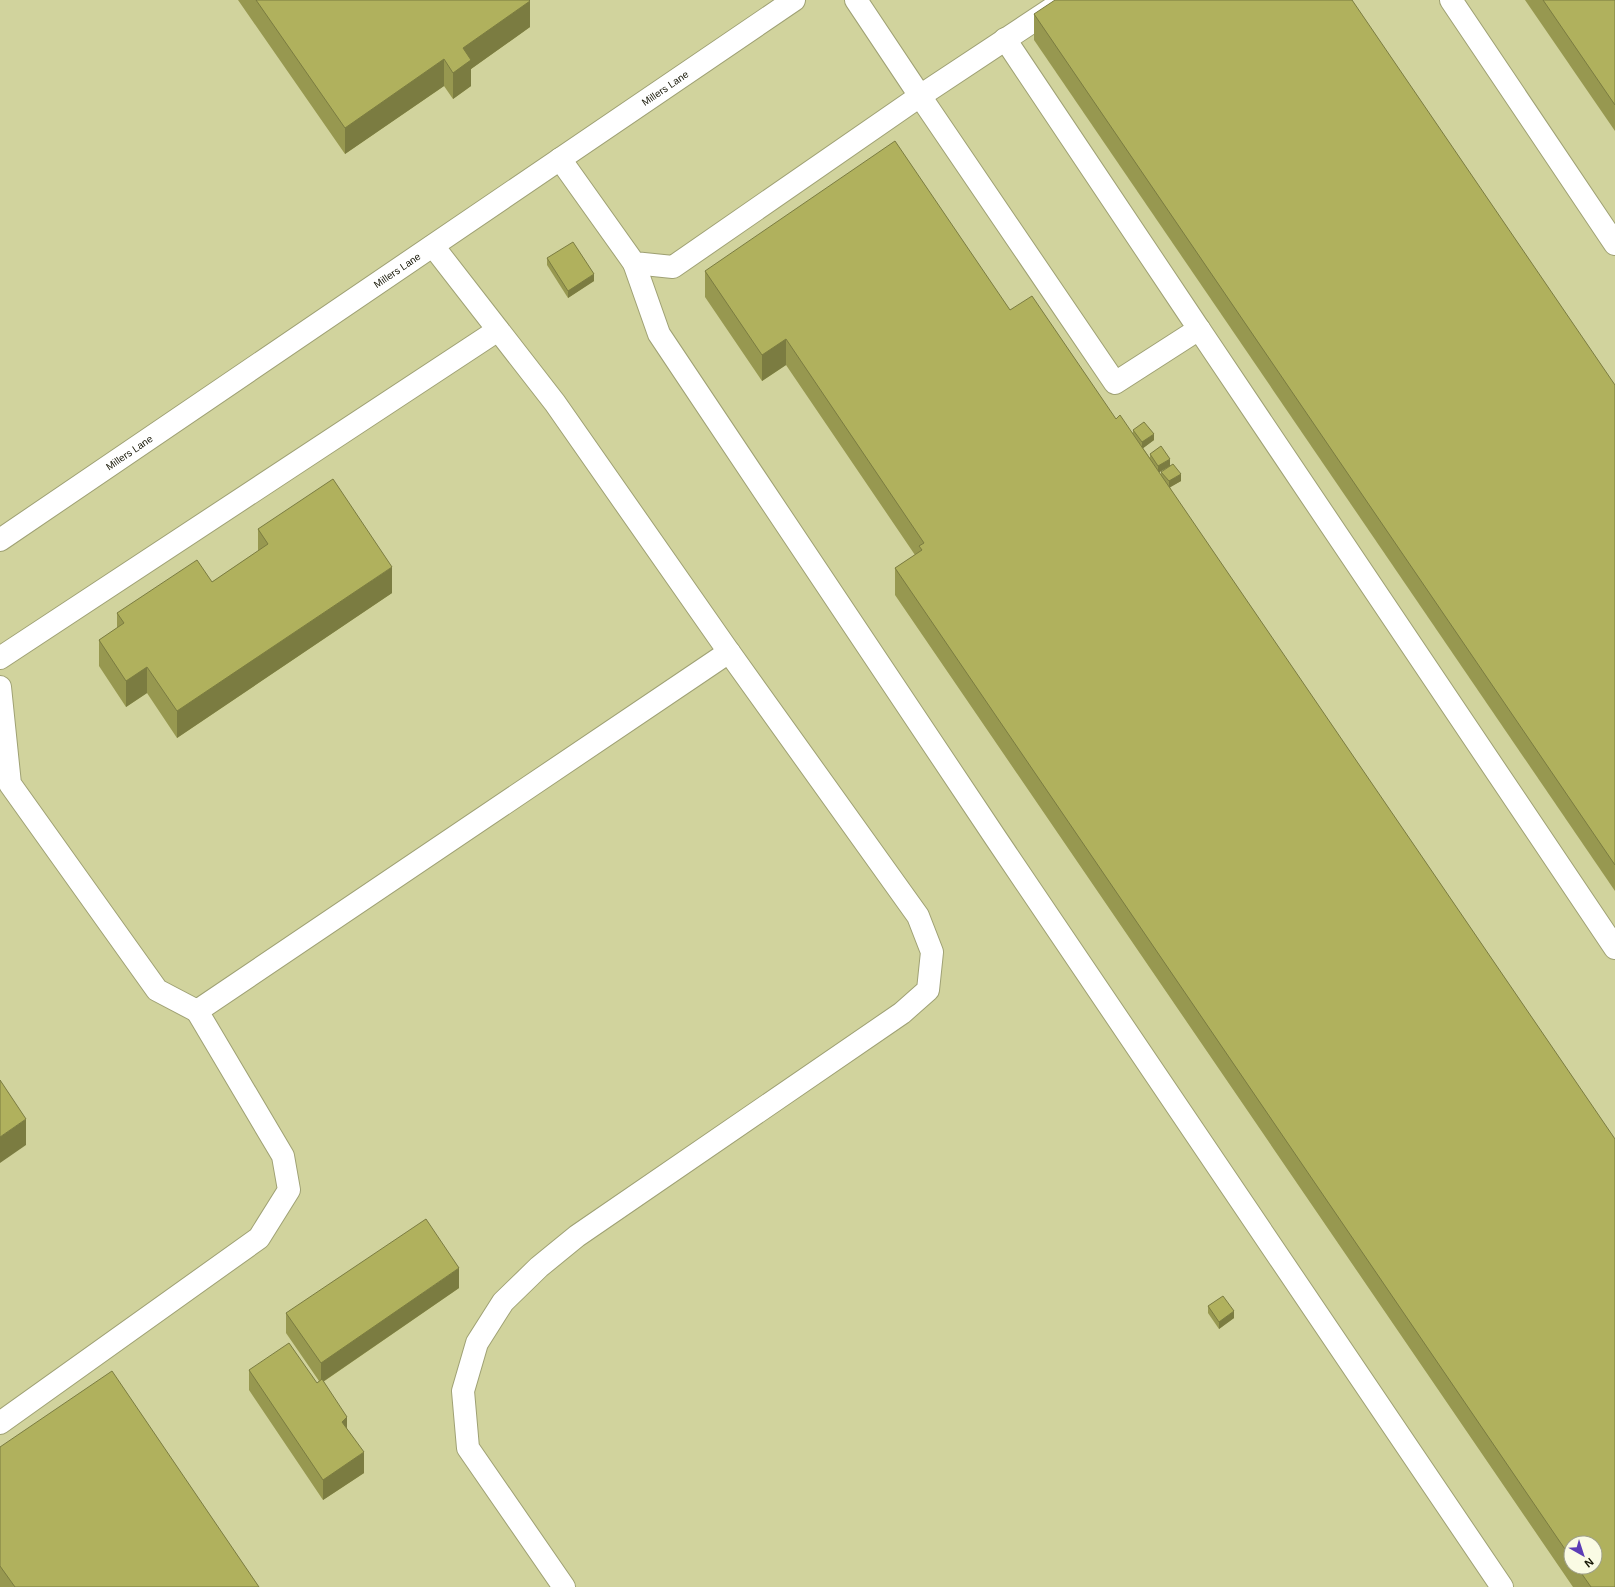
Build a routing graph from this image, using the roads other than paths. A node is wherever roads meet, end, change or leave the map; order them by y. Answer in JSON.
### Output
{"nodes":[{"id":1,"x":794,"y":0,"type":"edge"},
{"id":2,"x":856,"y":0,"type":"edge"},
{"id":3,"x":1065,"y":0,"type":"edge"},
{"id":4,"x":1450,"y":0,"type":"edge"},
{"id":5,"x":1006,"y":39,"type":"junction"},
{"id":6,"x":920,"y":96,"type":"junction"},
{"id":7,"x":560,"y":159,"type":"junction"},
{"id":8,"x":1615,"y":244,"type":"edge"},
{"id":9,"x":433,"y":246,"type":"junction"},
{"id":10,"x":634,"y":263,"type":"junction"},
{"id":11,"x":1199,"y":329,"type":"junction"},
{"id":12,"x":498,"y":330,"type":"junction"},
{"id":13,"x":0,"y":540,"type":"edge"},
{"id":14,"x":729,"y":652,"type":"junction"},
{"id":15,"x":0,"y":658,"type":"edge"},
{"id":16,"x":0,"y":687,"type":"edge"},
{"id":17,"x":1615,"y":948,"type":"edge"},
{"id":18,"x":197,"y":1011,"type":"junction"},
{"id":19,"x":0,"y":1423,"type":"edge"},
{"id":20,"x":564,"y":1587,"type":"edge"},
{"id":21,"x":1502,"y":1587,"type":"edge"}],
"edges":[{"from":1,"to":7,"type":"street","name":"Millers Lane"},
{"from":2,"to":6,"type":"street"},
{"from":3,"to":5,"type":"street"},
{"from":4,"to":8,"type":"street"},
{"from":5,"to":6,"type":"street"},
{"from":5,"to":11,"type":"street"},
{"from":6,"to":10,"type":"street"},
{"from":6,"to":11,"type":"street"},
{"from":7,"to":9,"type":"street","name":"Millers Lane"},
{"from":7,"to":10,"type":"street"},
{"from":9,"to":12,"type":"street"},
{"from":9,"to":13,"type":"street","name":"Millers Lane"},
{"from":10,"to":21,"type":"street"},
{"from":11,"to":17,"type":"street"},
{"from":12,"to":14,"type":"street"},
{"from":12,"to":15,"type":"street"},
{"from":14,"to":18,"type":"street"},
{"from":14,"to":20,"type":"street"},
{"from":16,"to":18,"type":"street"},
{"from":18,"to":19,"type":"street"}]}
